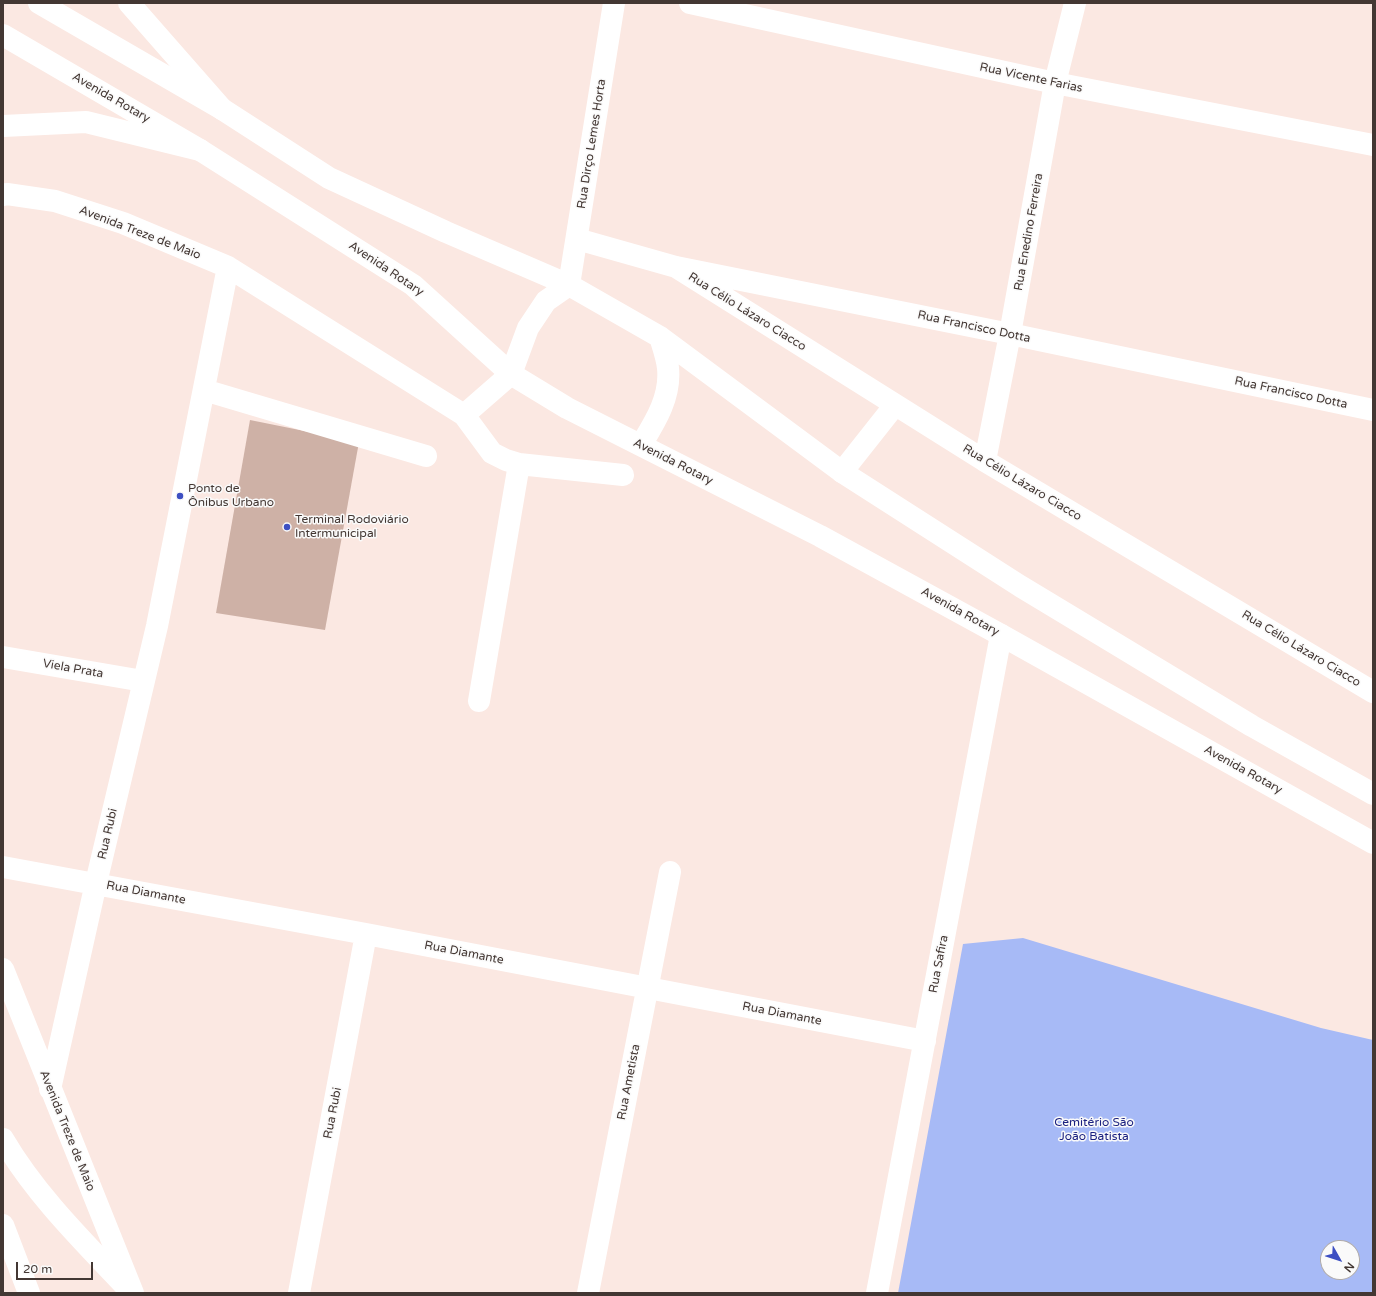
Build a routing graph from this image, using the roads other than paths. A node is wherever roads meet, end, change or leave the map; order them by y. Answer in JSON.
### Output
{"nodes":[{"id":1,"x":39,"y":3,"type":"edge"},
{"id":2,"x":129,"y":3,"type":"edge"},
{"id":3,"x":614,"y":3,"type":"edge"},
{"id":4,"x":690,"y":3,"type":"edge"},
{"id":5,"x":1075,"y":3,"type":"edge"},
{"id":6,"x":3,"y":35,"type":"edge"},
{"id":7,"x":1056,"y":83,"type":"junction"},
{"id":8,"x":222,"y":109,"type":"junction"},
{"id":9,"x":3,"y":126,"type":"edge"},
{"id":10,"x":1373,"y":145,"type":"edge"},
{"id":11,"x":200,"y":150,"type":"junction"},
{"id":12,"x":3,"y":195,"type":"edge"},
{"id":13,"x":577,"y":239,"type":"junction"},
{"id":14,"x":228,"y":267,"type":"junction"},
{"id":15,"x":676,"y":267,"type":"junction"},
{"id":16,"x":569,"y":285,"type":"junction"},
{"id":17,"x":1010,"y":334,"type":"junction"},
{"id":18,"x":660,"y":337,"type":"junction"},
{"id":19,"x":511,"y":374,"type":"junction"},
{"id":20,"x":204,"y":390,"type":"junction"},
{"id":21,"x":895,"y":405,"type":"junction"},
{"id":22,"x":1373,"y":410,"type":"edge"},
{"id":23,"x":464,"y":415,"type":"junction"},
{"id":24,"x":641,"y":445,"type":"junction"},
{"id":25,"x":426,"y":456,"type":"dead end"},
{"id":26,"x":985,"y":461,"type":"junction"},
{"id":27,"x":519,"y":464,"type":"junction"},
{"id":28,"x":842,"y":472,"type":"junction"},
{"id":29,"x":623,"y":475,"type":"dead end"},
{"id":30,"x":1001,"y":634,"type":"junction"},
{"id":31,"x":3,"y":657,"type":"edge"},
{"id":32,"x":143,"y":681,"type":"junction"},
{"id":33,"x":1373,"y":692,"type":"edge"},
{"id":34,"x":479,"y":700,"type":"dead end"},
{"id":35,"x":1373,"y":794,"type":"edge"},
{"id":36,"x":1373,"y":843,"type":"edge"},
{"id":37,"x":3,"y":867,"type":"edge"},
{"id":38,"x":670,"y":872,"type":"dead end"},
{"id":39,"x":96,"y":883,"type":"junction"},
{"id":40,"x":366,"y":934,"type":"junction"},
{"id":41,"x":3,"y":969,"type":"edge"},
{"id":42,"x":647,"y":988,"type":"junction"},
{"id":43,"x":925,"y":1041,"type":"junction"},
{"id":44,"x":50,"y":1089,"type":"junction"},
{"id":45,"x":3,"y":1138,"type":"edge"},
{"id":46,"x":3,"y":1225,"type":"edge"},
{"id":47,"x":29,"y":1293,"type":"edge"},
{"id":48,"x":132,"y":1293,"type":"edge"},
{"id":49,"x":299,"y":1293,"type":"edge"},
{"id":50,"x":588,"y":1293,"type":"edge"},
{"id":51,"x":877,"y":1293,"type":"edge"}],
"edges":[{"from":1,"to":8,"type":"main road"},
{"from":2,"to":8,"type":"main road"},
{"from":3,"to":13,"type":"main road","name":"Rua Dirço Lemes Horta"},
{"from":4,"to":7,"type":"main road","name":"Rua Vicente Farias"},
{"from":5,"to":7,"type":"main road","name":"Rua Enedino Ferreira"},
{"from":6,"to":11,"type":"main road","name":"Avenida Rotary"},
{"from":7,"to":10,"type":"main road","name":"Rua Vicente Farias"},
{"from":7,"to":17,"type":"main road","name":"Rua Enedino Ferreira"},
{"from":8,"to":16,"type":"main road"},
{"from":9,"to":11,"type":"main road"},
{"from":11,"to":19,"type":"main road","name":"Avenida Rotary"},
{"from":12,"to":14,"type":"main road","name":"Avenida Treze de Maio"},
{"from":13,"to":15,"type":"main road","name":"Rua Francisco Dotta"},
{"from":13,"to":16,"type":"main road","name":"Rua Dirço Lemes Horta"},
{"from":14,"to":20,"type":"main road","name":"Rua Rubi"},
{"from":14,"to":23,"type":"main road","name":"Avenida Treze de Maio"},
{"from":15,"to":17,"type":"main road","name":"Rua Francisco Dotta"},
{"from":15,"to":21,"type":"main road","name":"Rua Célio Lázaro Ciacco"},
{"from":16,"to":18,"type":"main road"},
{"from":16,"to":19,"type":"main road"},
{"from":17,"to":22,"type":"main road","name":"Rua Francisco Dotta"},
{"from":17,"to":26,"type":"main road","name":"Rua Enedino Ferreira"},
{"from":18,"to":24,"type":"main road"},
{"from":18,"to":28,"type":"main road"},
{"from":19,"to":23,"type":"main road"},
{"from":19,"to":24,"type":"main road","name":"Avenida Rotary"},
{"from":20,"to":25,"type":"main road"},
{"from":20,"to":32,"type":"main road","name":"Rua Rubi"},
{"from":21,"to":26,"type":"main road","name":"Rua Célio Lázaro Ciacco"},
{"from":21,"to":28,"type":"main road"},
{"from":23,"to":27,"type":"main road"},
{"from":24,"to":30,"type":"main road","name":"Avenida Rotary"},
{"from":26,"to":33,"type":"main road","name":"Rua Célio Lázaro Ciacco"},
{"from":27,"to":29,"type":"main road"},
{"from":27,"to":34,"type":"main road"},
{"from":28,"to":35,"type":"main road"},
{"from":30,"to":36,"type":"main road","name":"Avenida Rotary"},
{"from":30,"to":43,"type":"main road","name":"Rua Safira"},
{"from":31,"to":32,"type":"main road","name":"Viela Prata"},
{"from":32,"to":39,"type":"main road","name":"Rua Rubi"},
{"from":37,"to":39,"type":"main road","name":"Rua Diamante"},
{"from":38,"to":42,"type":"main road","name":"Rua Ametista"},
{"from":39,"to":40,"type":"main road","name":"Rua Diamante"},
{"from":39,"to":44,"type":"main road","name":"Rua Rubi"},
{"from":40,"to":42,"type":"main road","name":"Rua Diamante"},
{"from":40,"to":49,"type":"main road","name":"Rua Rubi"},
{"from":41,"to":44,"type":"main road","name":"Avenida Treze de Maio"},
{"from":42,"to":43,"type":"main road","name":"Rua Diamante"},
{"from":42,"to":50,"type":"main road","name":"Rua Ametista"},
{"from":43,"to":51,"type":"main road","name":"Rua Safira"},
{"from":44,"to":48,"type":"main road","name":"Avenida Treze de Maio"},
{"from":45,"to":48,"type":"main road"},
{"from":46,"to":47,"type":"main road"}]}
